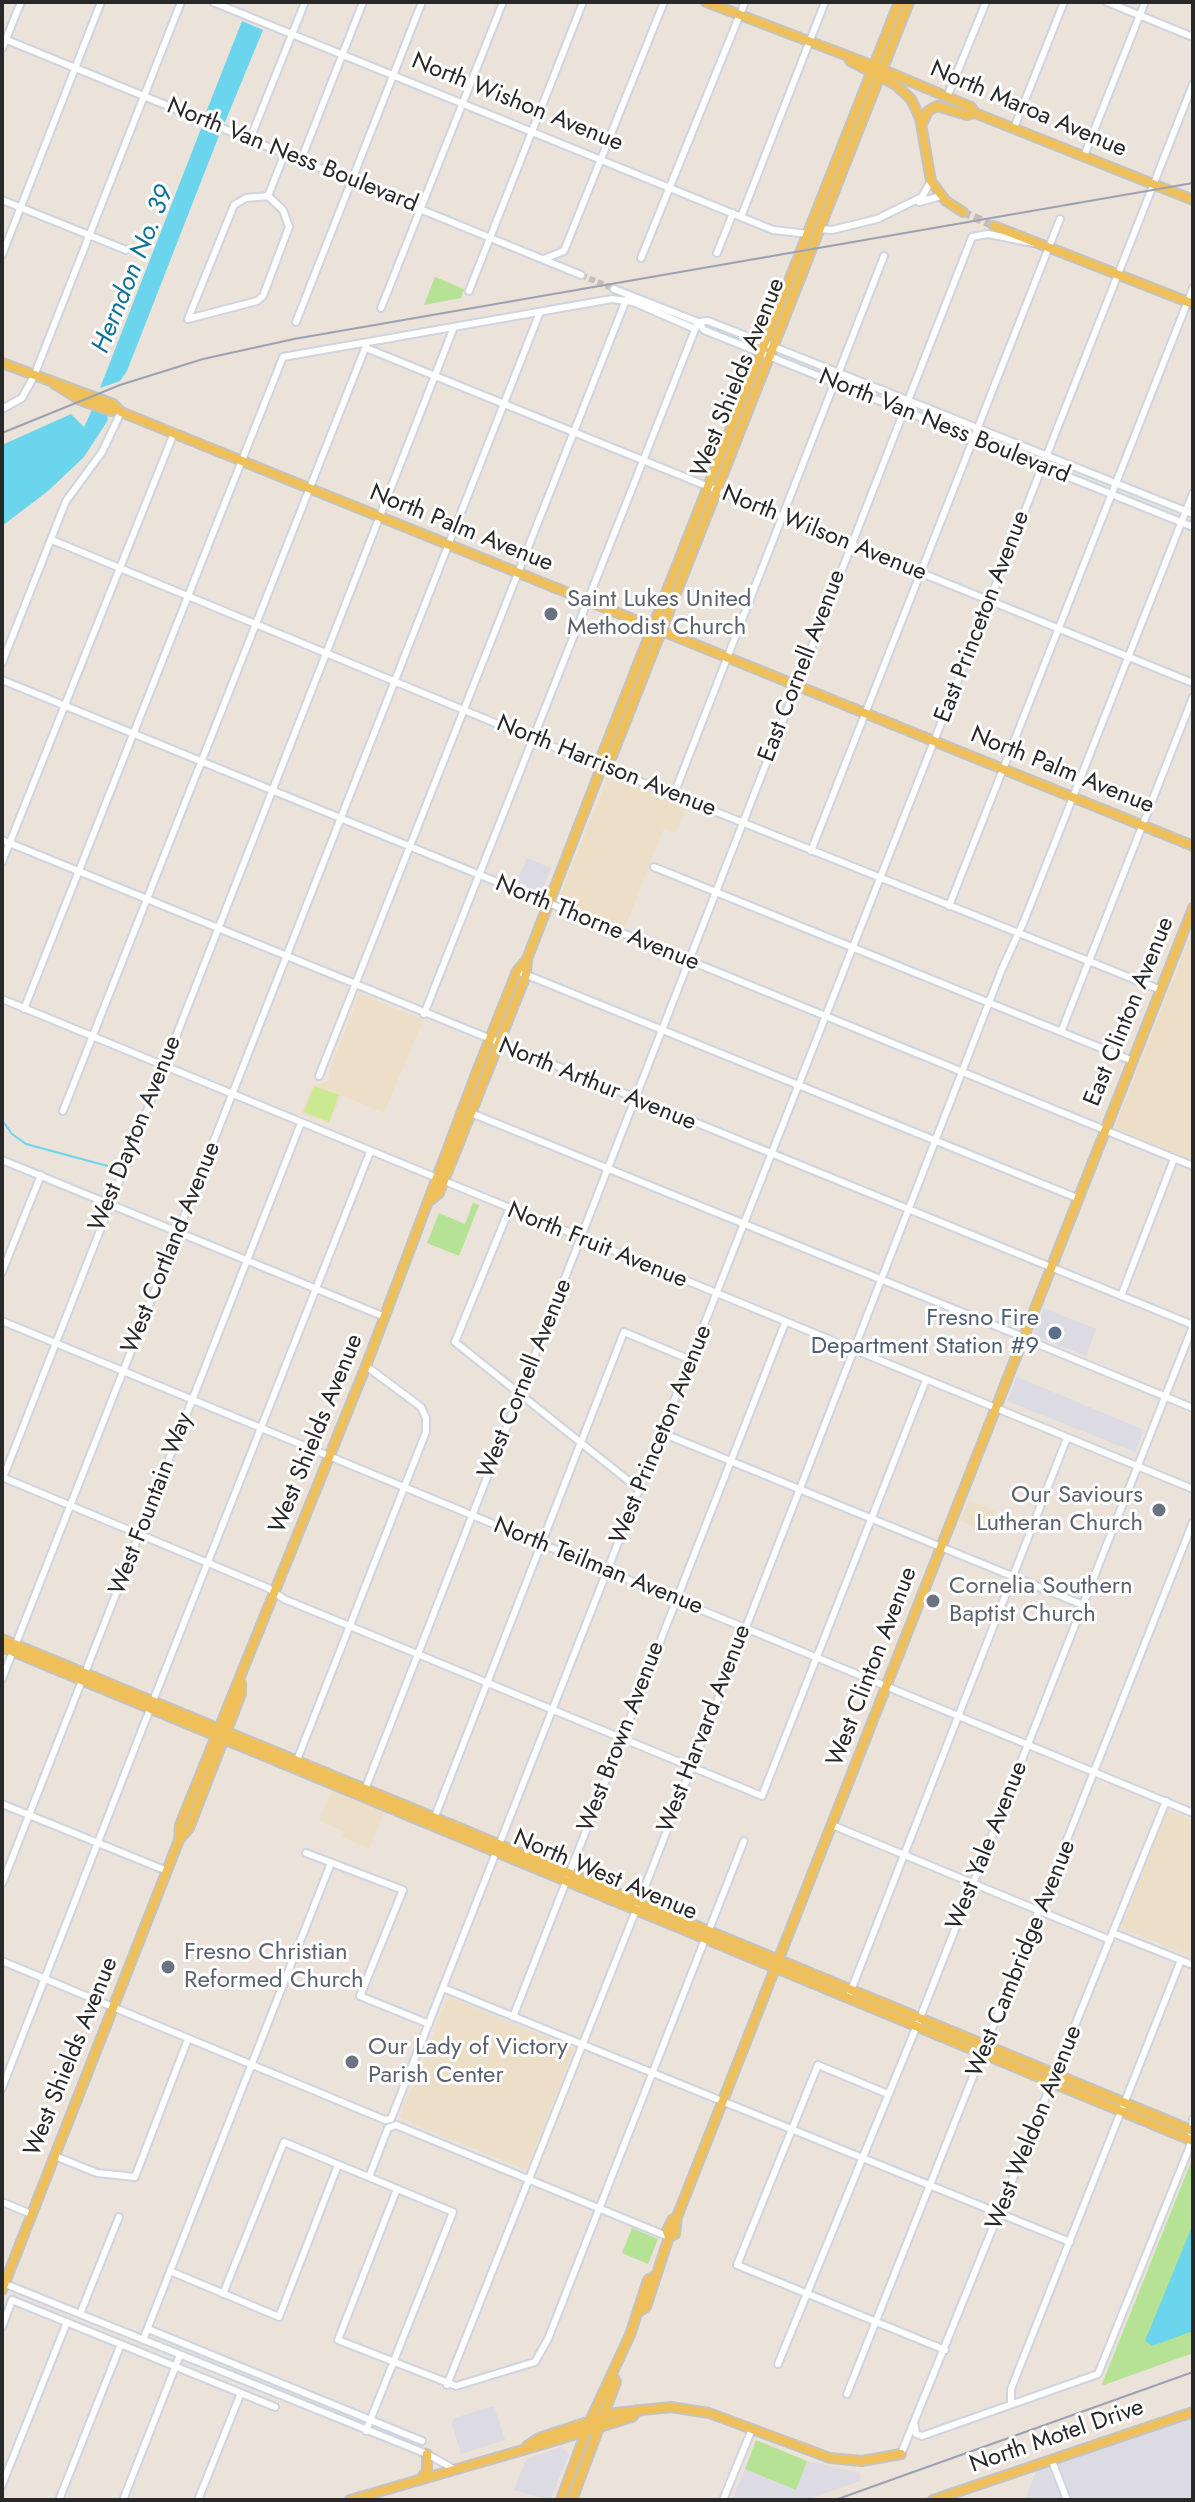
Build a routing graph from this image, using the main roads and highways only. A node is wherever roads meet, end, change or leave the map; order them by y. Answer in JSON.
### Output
{"nodes":[{"id":1,"x":706,"y":2,"type":"edge"},
{"id":2,"x":899,"y":2,"type":"edge"},
{"id":3,"x":909,"y":2,"type":"edge"},
{"id":4,"x":877,"y":72,"type":"junction"},
{"id":5,"x":975,"y":113,"type":"junction"},
{"id":6,"x":922,"y":125,"type":"junction"},
{"id":7,"x":1193,"y":200,"type":"edge"},
{"id":8,"x":963,"y":212,"type":"tunnel mouth"},
{"id":9,"x":994,"y":226,"type":"tunnel mouth"},
{"id":10,"x":1190,"y":303,"type":"edge"},
{"id":11,"x":769,"y":344,"type":"junction"},
{"id":12,"x":2,"y":363,"type":"edge"},
{"id":13,"x":656,"y":630,"type":"junction"},
{"id":14,"x":1193,"y":846,"type":"edge"},
{"id":15,"x":1193,"y":908,"type":"edge"},
{"id":16,"x":493,"y":1043,"type":"junction"},
{"id":17,"x":476,"y":1074,"type":"junction"},
{"id":18,"x":471,"y":1113,"type":"junction"},
{"id":19,"x":1104,"y":1130,"type":"joint"},
{"id":20,"x":439,"y":1180,"type":"junction"},
{"id":21,"x":2,"y":1639,"type":"edge"},
{"id":22,"x":2,"y":1647,"type":"edge"},
{"id":23,"x":14,"y":1648,"type":"junction"},
{"id":24,"x":221,"y":1733,"type":"junction"},
{"id":25,"x":364,"y":1792,"type":"junction"},
{"id":26,"x":779,"y":1964,"type":"junction"},
{"id":27,"x":1192,"y":2136,"type":"edge"},
{"id":28,"x":3,"y":2286,"type":"edge"},
{"id":29,"x":613,"y":2377,"type":"junction"},
{"id":30,"x":1193,"y":2412,"type":"edge"},
{"id":31,"x":601,"y":2422,"type":"junction"},
{"id":32,"x":588,"y":2426,"type":"junction"},
{"id":33,"x":547,"y":2443,"type":"junction"},
{"id":34,"x":527,"y":2446,"type":"junction"},
{"id":35,"x":427,"y":2454,"type":"road end"},
{"id":36,"x":901,"y":2454,"type":"road end"},
{"id":37,"x":576,"y":2458,"type":"junction"},
{"id":38,"x":421,"y":2479,"type":"junction"},
{"id":39,"x":959,"y":2492,"type":"junction"},
{"id":40,"x":350,"y":2500,"type":"edge"},
{"id":41,"x":561,"y":2500,"type":"edge"},
{"id":42,"x":572,"y":2500,"type":"edge"},
{"id":43,"x":924,"y":2500,"type":"edge"},
{"id":44,"x":933,"y":2500,"type":"edge"}],
"edges":[{"from":1,"to":4,"type":"main road","name":"North Maroa Avenue"},
{"from":2,"to":4,"type":"main road","name":"West Shields Avenue"},
{"from":3,"to":4,"type":"main road","name":"West Shields Avenue"},
{"from":4,"to":5,"type":"main road","name":"North Maroa Avenue"},
{"from":4,"to":6,"type":"main road"},
{"from":4,"to":11,"type":"main road","name":"West Shields Avenue"},
{"from":4,"to":11,"type":"main road","name":"West Shields Avenue"},
{"from":5,"to":6,"type":"main road"},
{"from":5,"to":7,"type":"main road","name":"North Maroa Avenue"},
{"from":6,"to":8,"type":"main road"},
{"from":9,"to":10,"type":"main road"},
{"from":11,"to":13,"type":"main road","name":"West Shields Avenue"},
{"from":12,"to":13,"type":"main road","name":"North Palm Avenue"},
{"from":13,"to":14,"type":"main road","name":"North Palm Avenue"},
{"from":13,"to":16,"type":"main road","name":"West Shields Avenue"},
{"from":15,"to":19,"type":"main road","name":"East Clinton Avenue"},
{"from":16,"to":17,"type":"main road","name":"West Shields Avenue"},
{"from":16,"to":18,"type":"main road","name":"West Shields Avenue"},
{"from":17,"to":18,"type":"main road"},
{"from":17,"to":20,"type":"main road","name":"West Shields Avenue"},
{"from":18,"to":20,"type":"main road","name":"West Shields Avenue"},
{"from":19,"to":26,"type":"main road","name":"West Clinton Avenue"},
{"from":20,"to":24,"type":"main road","name":"West Shields Avenue"},
{"from":21,"to":23,"type":"main road","name":"North West Avenue"},
{"from":22,"to":23,"type":"main road","name":"North West Avenue"},
{"from":23,"to":24,"type":"main road","name":"North West Avenue"},
{"from":24,"to":25,"type":"main road","name":"North West Avenue"},
{"from":24,"to":25,"type":"main road","name":"North West Avenue"},
{"from":24,"to":28,"type":"main road","name":"West Shields Avenue"},
{"from":25,"to":26,"type":"main road","name":"North West Avenue"},
{"from":26,"to":27,"type":"main road","name":"North West Avenue"},
{"from":26,"to":29,"type":"main road","name":"West Clinton Avenue"},
{"from":29,"to":31,"type":"main road","name":"West Clinton Avenue"},
{"from":29,"to":32,"type":"main road","name":"West Clinton Avenue"},
{"from":30,"to":39,"type":"main road","name":"North Motel Drive"},
{"from":31,"to":32,"type":"main road"},
{"from":31,"to":36,"type":"main road"},
{"from":31,"to":42,"type":"main road","name":"West Clinton Avenue"},
{"from":32,"to":33,"type":"main road"},
{"from":32,"to":34,"type":"main road"},
{"from":32,"to":37,"type":"main road","name":"West Clinton Avenue"},
{"from":33,"to":34,"type":"main road"},
{"from":33,"to":37,"type":"main road"},
{"from":34,"to":38,"type":"main road"},
{"from":35,"to":38,"type":"main road"},
{"from":37,"to":41,"type":"main road","name":"West Clinton Avenue"},
{"from":38,"to":40,"type":"main road"},
{"from":39,"to":43,"type":"main road"},
{"from":39,"to":44,"type":"main road","name":"North Motel Drive"}]}
